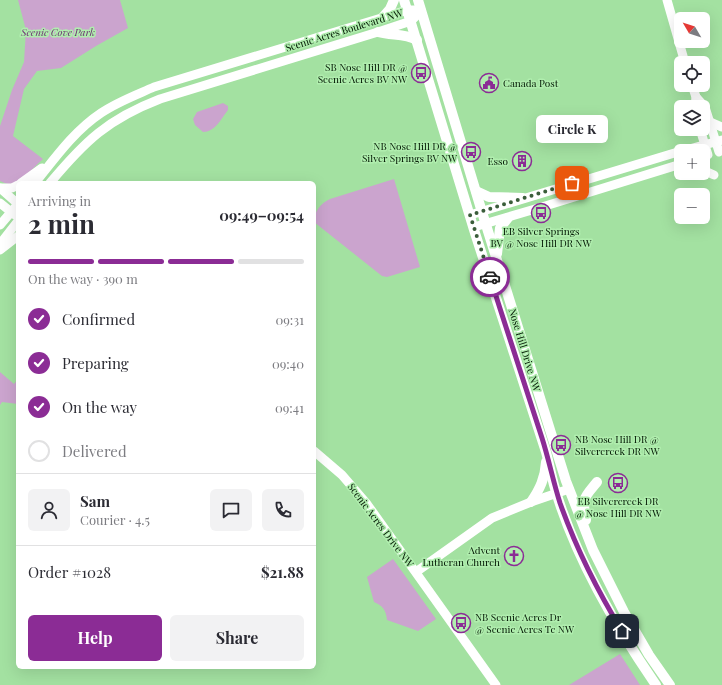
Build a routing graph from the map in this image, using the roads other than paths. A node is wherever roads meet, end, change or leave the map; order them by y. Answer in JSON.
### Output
{"nodes":[{"id":1,"x":394,"y":0,"type":"edge"},
{"id":2,"x":404,"y":0,"type":"edge"},
{"id":3,"x":418,"y":0,"type":"edge"},
{"id":4,"x":667,"y":0,"type":"edge"},
{"id":5,"x":408,"y":10,"type":"junction"},
{"id":6,"x":420,"y":10,"type":"junction"},
{"id":7,"x":383,"y":17,"type":"junction"},
{"id":8,"x":411,"y":21,"type":"junction"},
{"id":9,"x":378,"y":32,"type":"junction"},
{"id":10,"x":417,"y":40,"type":"junction"},
{"id":11,"x":683,"y":56,"type":"edge"},
{"id":12,"x":694,"y":92,"type":"edge"},
{"id":13,"x":696,"y":97,"type":"joint"},
{"id":14,"x":698,"y":100,"type":"edge"},
{"id":15,"x":710,"y":122,"type":"joint"},
{"id":16,"x":722,"y":127,"type":"edge"},
{"id":17,"x":719,"y":141,"type":"edge"},
{"id":18,"x":708,"y":144,"type":"edge"},
{"id":19,"x":720,"y":151,"type":"edge"},
{"id":20,"x":674,"y":153,"type":"edge"},
{"id":21,"x":710,"y":155,"type":"edge"},
{"id":22,"x":57,"y":156,"type":"junction"},
{"id":23,"x":674,"y":167,"type":"edge"},
{"id":24,"x":710,"y":173,"type":"edge"},
{"id":25,"x":714,"y":175,"type":"dead end"},
{"id":26,"x":586,"y":179,"type":"junction"},
{"id":27,"x":24,"y":181,"type":"edge"},
{"id":28,"x":37,"y":181,"type":"edge"},
{"id":29,"x":52,"y":181,"type":"edge"},
{"id":30,"x":16,"y":186,"type":"edge"},
{"id":31,"x":0,"y":188,"type":"edge"},
{"id":32,"x":476,"y":191,"type":"junction"},
{"id":33,"x":590,"y":192,"type":"junction"},
{"id":34,"x":523,"y":198,"type":"junction"},
{"id":35,"x":16,"y":202,"type":"edge"},
{"id":36,"x":0,"y":203,"type":"edge"},
{"id":37,"x":482,"y":212,"type":"junction"},
{"id":38,"x":14,"y":215,"type":"edge"},
{"id":39,"x":470,"y":215,"type":"junction"},
{"id":40,"x":508,"y":218,"type":"junction"},
{"id":41,"x":16,"y":224,"type":"edge"},
{"id":42,"x":486,"y":224,"type":"junction"},
{"id":43,"x":0,"y":225,"type":"edge"},
{"id":44,"x":474,"y":227,"type":"junction"},
{"id":45,"x":16,"y":238,"type":"edge"},
{"id":46,"x":0,"y":244,"type":"edge"},
{"id":47,"x":0,"y":250,"type":"edge"},
{"id":48,"x":497,"y":258,"type":"junction"},
{"id":49,"x":546,"y":452,"type":"junction"},
{"id":50,"x":316,"y":453,"type":"edge"},
{"id":51,"x":597,"y":482,"type":"dead end"},
{"id":52,"x":569,"y":489,"type":"junction"},
{"id":53,"x":557,"y":493,"type":"junction"},
{"id":54,"x":531,"y":502,"type":"junction"},
{"id":55,"x":589,"y":540,"type":"junction"},
{"id":56,"x":416,"y":572,"type":"junction"},
{"id":57,"x":496,"y":685,"type":"edge"},
{"id":58,"x":656,"y":685,"type":"edge"},
{"id":59,"x":670,"y":685,"type":"edge"}],
"edges":[{"from":1,"to":7,"type":"main road"},
{"from":2,"to":5,"type":"main road","name":"Nose Hill Drive NW"},
{"from":3,"to":6,"type":"main road","name":"Nose Hill Drive NW"},
{"from":4,"to":11,"type":"street"},
{"from":5,"to":6,"type":"street","name":"Scenic Acres Boulevard NW"},
{"from":5,"to":7,"type":"street","name":"Scenic Acres Boulevard NW"},
{"from":5,"to":8,"type":"main road","name":"Nose Hill Drive NW"},
{"from":6,"to":8,"type":"street","name":"Scenic Acres Boulevard NW"},
{"from":6,"to":32,"type":"main road","name":"Nose Hill Drive NW"},
{"from":7,"to":22,"type":"street","name":"Scenic Acres Boulevard NW"},
{"from":8,"to":9,"type":"street","name":"Scenic Acres Boulevard NW"},
{"from":8,"to":10,"type":"main road","name":"Nose Hill Drive NW"},
{"from":9,"to":10,"type":"main road"},
{"from":9,"to":29,"type":"street","name":"Scenic Acres Boulevard NW"},
{"from":10,"to":39,"type":"main road","name":"Nose Hill Drive NW"},
{"from":12,"to":13,"type":"street"},
{"from":13,"to":14,"type":"street"},
{"from":15,"to":16,"type":"street"},
{"from":15,"to":17,"type":"street"},
{"from":17,"to":18,"type":"street"},
{"from":17,"to":19,"type":"street"},
{"from":19,"to":21,"type":"street"},
{"from":20,"to":26,"type":"street"},
{"from":22,"to":27,"type":"street"},
{"from":22,"to":28,"type":"street","name":"Scenic Acres Boulevard NW"},
{"from":23,"to":33,"type":"street"},
{"from":24,"to":25,"type":"street"},
{"from":26,"to":33,"type":"street"},
{"from":26,"to":34,"type":"street"},
{"from":30,"to":31,"type":"street"},
{"from":31,"to":35,"type":"street"},
{"from":32,"to":34,"type":"main road"},
{"from":32,"to":37,"type":"main road","name":"Nose Hill Drive NW"},
{"from":33,"to":40,"type":"street"},
{"from":34,"to":37,"type":"street"},
{"from":36,"to":38,"type":"street"},
{"from":37,"to":39,"type":"street"},
{"from":37,"to":42,"type":"main road","name":"Nose Hill Drive NW"},
{"from":38,"to":43,"type":"street"},
{"from":39,"to":44,"type":"main road","name":"Nose Hill Drive NW"},
{"from":40,"to":42,"type":"street"},
{"from":40,"to":48,"type":"main road"},
{"from":41,"to":46,"type":"street"},
{"from":42,"to":44,"type":"street"},
{"from":42,"to":48,"type":"main road","name":"Nose Hill Drive NW"},
{"from":44,"to":49,"type":"main road","name":"Nose Hill Drive NW"},
{"from":45,"to":47,"type":"street"},
{"from":48,"to":52,"type":"main road","name":"Nose Hill Drive NW"},
{"from":49,"to":53,"type":"main road","name":"Nose Hill Drive NW"},
{"from":49,"to":54,"type":"main road"},
{"from":50,"to":56,"type":"street","name":"Scenic Acres Drive NW"},
{"from":51,"to":55,"type":"main road"},
{"from":52,"to":53,"type":"street"},
{"from":52,"to":55,"type":"main road","name":"Nose Hill Drive NW"},
{"from":53,"to":54,"type":"street"},
{"from":53,"to":58,"type":"main road","name":"Nose Hill Drive NW"},
{"from":54,"to":56,"type":"street"},
{"from":55,"to":59,"type":"main road","name":"Nose Hill Drive NW"},
{"from":56,"to":57,"type":"street","name":"Scenic Acres Drive NW"}]}
